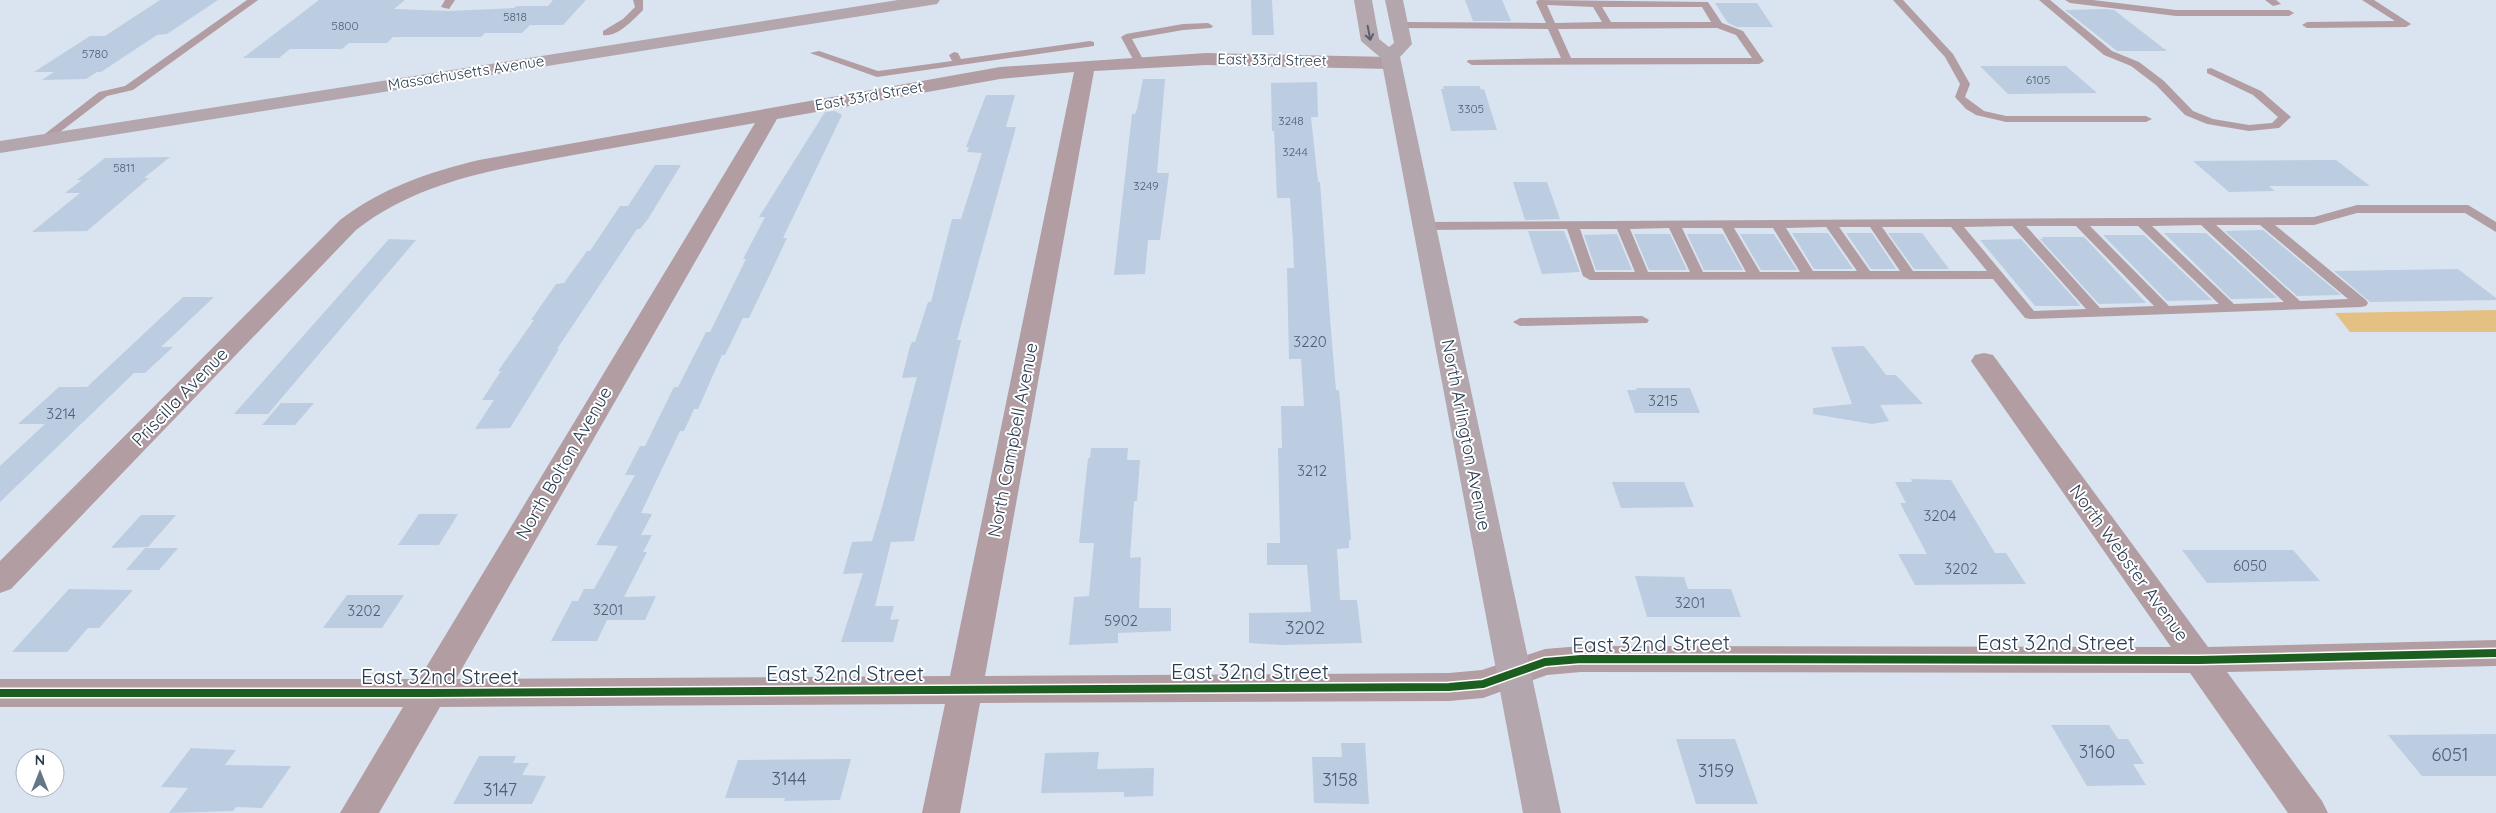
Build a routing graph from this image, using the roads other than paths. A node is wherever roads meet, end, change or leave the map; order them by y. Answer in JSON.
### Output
{"nodes":[{"id":1,"x":253,"y":0,"type":"edge"},
{"id":2,"x":638,"y":0,"type":"edge"},
{"id":3,"x":931,"y":0,"type":"edge"},
{"id":4,"x":1363,"y":0,"type":"edge"},
{"id":5,"x":1394,"y":0,"type":"edge"},
{"id":6,"x":1898,"y":0,"type":"edge"},
{"id":7,"x":2044,"y":0,"type":"edge"},
{"id":8,"x":2070,"y":0,"type":"edge"},
{"id":9,"x":2147,"y":0,"type":"edge"},
{"id":10,"x":2367,"y":0,"type":"edge"},
{"id":11,"x":1538,"y":1,"type":"edge"},
{"id":12,"x":1704,"y":2,"type":"edge"},
{"id":13,"x":1596,"y":4,"type":"junction"},
{"id":14,"x":2159,"y":11,"type":"junction"},
{"id":15,"x":2289,"y":13,"type":"dead end"},
{"id":16,"x":1399,"y":25,"type":"junction"},
{"id":17,"x":1608,"y":25,"type":"junction"},
{"id":18,"x":1718,"y":25,"type":"junction"},
{"id":19,"x":2308,"y":25,"type":"dead end"},
{"id":20,"x":1208,"y":26,"type":"dead end"},
{"id":21,"x":1552,"y":26,"type":"junction"},
{"id":22,"x":606,"y":33,"type":"dead end"},
{"id":23,"x":815,"y":53,"type":"dead end"},
{"id":24,"x":1088,"y":55,"type":"junction"},
{"id":25,"x":1391,"y":60,"type":"junction"},
{"id":26,"x":1568,"y":61,"type":"junction"},
{"id":27,"x":1472,"y":62,"type":"dead end"},
{"id":28,"x":1140,"y":63,"type":"junction"},
{"id":29,"x":2211,"y":71,"type":"dead end"},
{"id":30,"x":770,"y":114,"type":"junction"},
{"id":31,"x":2146,"y":119,"type":"dead end"},
{"id":32,"x":43,"y":140,"type":"junction"},
{"id":33,"x":0,"y":147,"type":"edge"},
{"id":34,"x":361,"y":214,"type":"joint"},
{"id":35,"x":2205,"y":222,"type":"junction"},
{"id":36,"x":2264,"y":222,"type":"junction"},
{"id":37,"x":2080,"y":223,"type":"junction"},
{"id":38,"x":2142,"y":223,"type":"junction"},
{"id":39,"x":1832,"y":224,"type":"junction"},
{"id":40,"x":1874,"y":224,"type":"junction"},
{"id":41,"x":1955,"y":224,"type":"junction"},
{"id":42,"x":2017,"y":224,"type":"junction"},
{"id":43,"x":1572,"y":225,"type":"junction"},
{"id":44,"x":1622,"y":225,"type":"junction"},
{"id":45,"x":1674,"y":225,"type":"junction"},
{"id":46,"x":1726,"y":225,"type":"junction"},
{"id":47,"x":1778,"y":225,"type":"junction"},
{"id":48,"x":1424,"y":226,"type":"junction"},
{"id":49,"x":2496,"y":228,"type":"edge"},
{"id":50,"x":1997,"y":274,"type":"junction"},
{"id":51,"x":1755,"y":275,"type":"junction"},
{"id":52,"x":1809,"y":275,"type":"junction"},
{"id":53,"x":1866,"y":275,"type":"junction"},
{"id":54,"x":1909,"y":275,"type":"junction"},
{"id":55,"x":1643,"y":276,"type":"junction"},
{"id":56,"x":1699,"y":276,"type":"junction"},
{"id":57,"x":2296,"y":305,"type":"junction"},
{"id":58,"x":2231,"y":308,"type":"junction"},
{"id":59,"x":2165,"y":310,"type":"junction"},
{"id":60,"x":2097,"y":312,"type":"junction"},
{"id":61,"x":1642,"y":320,"type":"dead end"},
{"id":62,"x":1520,"y":322,"type":"dead end"},
{"id":63,"x":1984,"y":361,"type":"dead end"},
{"id":64,"x":0,"y":581,"type":"edge"},
{"id":65,"x":2496,"y":653,"type":"edge"},
{"id":66,"x":2199,"y":660,"type":"junction"},
{"id":67,"x":1514,"y":674,"type":"junction"},
{"id":68,"x":965,"y":690,"type":"junction"},
{"id":69,"x":0,"y":693,"type":"edge"},
{"id":70,"x":429,"y":693,"type":"junction"},
{"id":71,"x":359,"y":813,"type":"edge"},
{"id":72,"x":941,"y":813,"type":"edge"},
{"id":73,"x":1542,"y":813,"type":"edge"},
{"id":74,"x":2309,"y":813,"type":"edge"}],
"edges":[{"from":1,"to":32,"type":"lane"},
{"from":2,"to":22,"type":"lane"},
{"from":3,"to":32,"type":"main road","name":"Massachusetts Avenue"},
{"from":4,"to":25,"type":"main road","one_way":true},
{"from":5,"to":16,"type":"main road"},
{"from":6,"to":31,"type":"lane"},
{"from":7,"to":29,"type":"lane"},
{"from":8,"to":14,"type":"lane"},
{"from":9,"to":14,"type":"lane"},
{"from":10,"to":19,"type":"lane"},
{"from":11,"to":13,"type":"lane"},
{"from":11,"to":21,"type":"lane"},
{"from":12,"to":13,"type":"lane"},
{"from":12,"to":18,"type":"lane"},
{"from":13,"to":17,"type":"lane"},
{"from":14,"to":15,"type":"lane"},
{"from":16,"to":21,"type":"lane"},
{"from":16,"to":25,"type":"main road"},
{"from":17,"to":18,"type":"lane"},
{"from":17,"to":21,"type":"lane"},
{"from":18,"to":26,"type":"lane"},
{"from":20,"to":28,"type":"lane"},
{"from":21,"to":26,"type":"lane"},
{"from":23,"to":24,"type":"lane"},
{"from":24,"to":28,"type":"street","name":"East 33rd Street"},
{"from":24,"to":30,"type":"street","name":"East 33rd Street"},
{"from":24,"to":68,"type":"street","name":"North Campbell Avenue"},
{"from":25,"to":28,"type":"street","name":"East 33rd Street"},
{"from":25,"to":48,"type":"main road","name":"North Arlington Avenue"},
{"from":26,"to":27,"type":"lane"},
{"from":30,"to":34,"type":"street","name":"East 33rd Street"},
{"from":30,"to":70,"type":"street","name":"North Bolton Avenue"},
{"from":32,"to":33,"type":"main road","name":"Massachusetts Avenue"},
{"from":34,"to":64,"type":"street","name":"Priscilla Avenue"},
{"from":35,"to":36,"type":"lane"},
{"from":35,"to":38,"type":"lane"},
{"from":35,"to":57,"type":"lane"},
{"from":36,"to":49,"type":"lane"},
{"from":36,"to":57,"type":"lane"},
{"from":37,"to":38,"type":"lane"},
{"from":37,"to":42,"type":"lane"},
{"from":37,"to":59,"type":"lane"},
{"from":38,"to":58,"type":"lane"},
{"from":39,"to":40,"type":"lane"},
{"from":39,"to":47,"type":"lane"},
{"from":39,"to":53,"type":"lane"},
{"from":40,"to":41,"type":"lane"},
{"from":40,"to":54,"type":"lane"},
{"from":41,"to":42,"type":"lane"},
{"from":41,"to":50,"type":"lane"},
{"from":42,"to":60,"type":"lane"},
{"from":43,"to":44,"type":"lane"},
{"from":43,"to":48,"type":"lane"},
{"from":43,"to":55,"type":"lane"},
{"from":44,"to":45,"type":"lane"},
{"from":44,"to":55,"type":"lane"},
{"from":45,"to":46,"type":"lane"},
{"from":45,"to":56,"type":"lane"},
{"from":46,"to":47,"type":"lane"},
{"from":46,"to":51,"type":"lane"},
{"from":47,"to":52,"type":"lane"},
{"from":48,"to":67,"type":"main road","name":"North Arlington Avenue"},
{"from":50,"to":54,"type":"lane"},
{"from":50,"to":60,"type":"lane"},
{"from":51,"to":52,"type":"lane"},
{"from":51,"to":56,"type":"lane"},
{"from":52,"to":53,"type":"lane"},
{"from":53,"to":54,"type":"lane"},
{"from":55,"to":56,"type":"lane"},
{"from":57,"to":58,"type":"lane"},
{"from":58,"to":59,"type":"lane"},
{"from":59,"to":60,"type":"lane"},
{"from":61,"to":62,"type":"lane"},
{"from":63,"to":66,"type":"street","name":"North Webster Avenue"},
{"from":65,"to":66,"type":"street","name":"East 32nd Street"},
{"from":66,"to":67,"type":"street","name":"East 32nd Street"},
{"from":66,"to":74,"type":"street","name":"North Webster Avenue"},
{"from":67,"to":68,"type":"street","name":"East 32nd Street"},
{"from":67,"to":73,"type":"main road","name":"North Arlington Avenue"},
{"from":68,"to":70,"type":"street","name":"East 32nd Street"},
{"from":68,"to":72,"type":"street","name":"North Campbell Avenue"},
{"from":69,"to":70,"type":"street","name":"East 32nd Street"},
{"from":70,"to":71,"type":"street","name":"North Bolton Avenue"}]}
